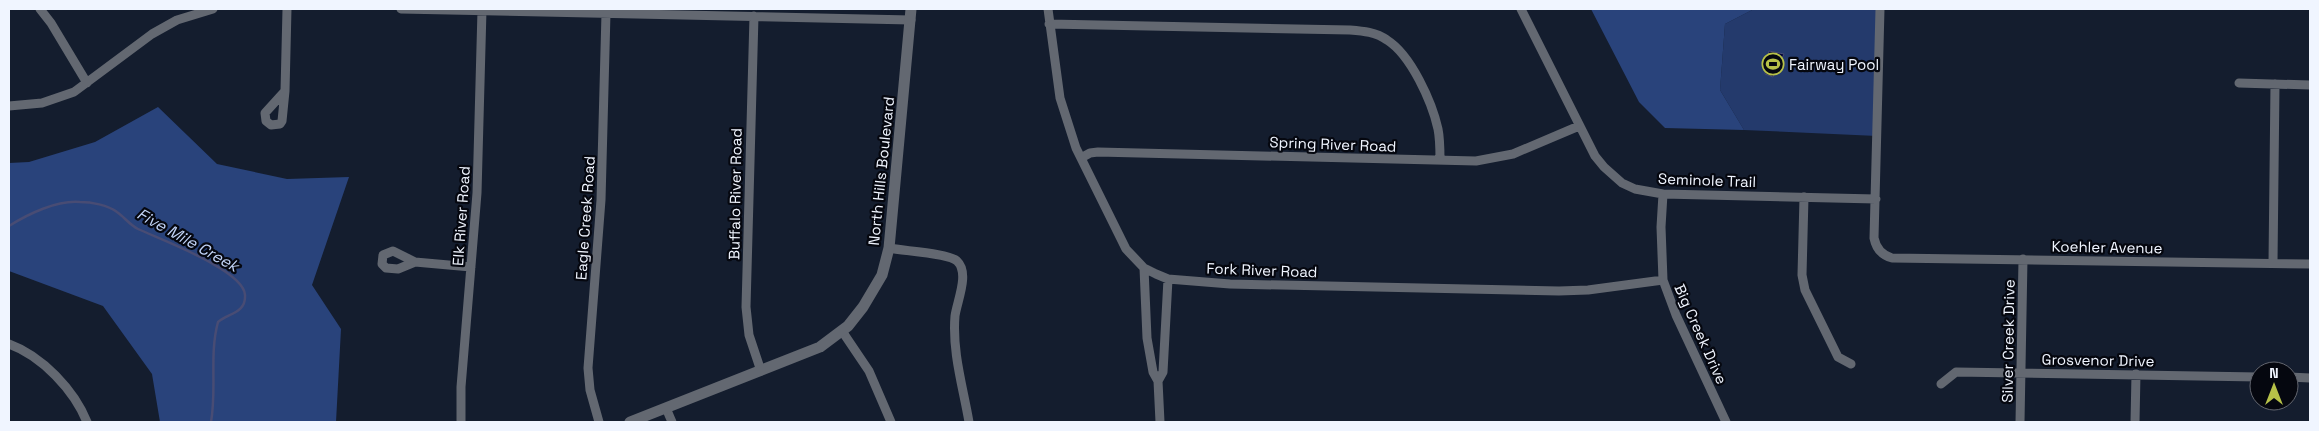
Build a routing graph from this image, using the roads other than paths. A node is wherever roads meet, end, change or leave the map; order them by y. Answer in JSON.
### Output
{"nodes":[{"id":1,"x":40,"y":9,"type":"edge"},
{"id":2,"x":213,"y":9,"type":"edge"},
{"id":3,"x":287,"y":9,"type":"edge"},
{"id":4,"x":400,"y":9,"type":"edge"},
{"id":5,"x":1048,"y":9,"type":"edge"},
{"id":6,"x":1521,"y":9,"type":"edge"},
{"id":7,"x":1880,"y":9,"type":"edge"},
{"id":8,"x":482,"y":10,"type":"junction"},
{"id":9,"x":606,"y":13,"type":"junction"},
{"id":10,"x":911,"y":15,"type":"edge"},
{"id":11,"x":754,"y":16,"type":"junction"},
{"id":12,"x":1050,"y":24,"type":"junction"},
{"id":13,"x":86,"y":83,"type":"junction"},
{"id":14,"x":2240,"y":83,"type":"dead end"},
{"id":15,"x":2275,"y":84,"type":"junction"},
{"id":16,"x":2310,"y":85,"type":"edge"},
{"id":17,"x":285,"y":92,"type":"dead end"},
{"id":18,"x":9,"y":106,"type":"edge"},
{"id":19,"x":1579,"y":126,"type":"junction"},
{"id":20,"x":1081,"y":158,"type":"junction"},
{"id":21,"x":1440,"y":160,"type":"junction"},
{"id":22,"x":1663,"y":194,"type":"junction"},
{"id":23,"x":1804,"y":197,"type":"junction"},
{"id":24,"x":1876,"y":199,"type":"junction"},
{"id":25,"x":889,"y":248,"type":"junction"},
{"id":26,"x":2023,"y":259,"type":"junction"},
{"id":27,"x":415,"y":262,"type":"dead end"},
{"id":28,"x":2273,"y":263,"type":"junction"},
{"id":29,"x":2310,"y":264,"type":"edge"},
{"id":30,"x":471,"y":266,"type":"junction"},
{"id":31,"x":1144,"y":268,"type":"junction"},
{"id":32,"x":1168,"y":279,"type":"junction"},
{"id":33,"x":1663,"y":280,"type":"junction"},
{"id":34,"x":842,"y":332,"type":"junction"},
{"id":35,"x":9,"y":344,"type":"edge"},
{"id":36,"x":1851,"y":364,"type":"dead end"},
{"id":37,"x":761,"y":371,"type":"junction"},
{"id":38,"x":2021,"y":372,"type":"junction"},
{"id":39,"x":2136,"y":374,"type":"junction"},
{"id":40,"x":2249,"y":377,"type":"edge"},
{"id":41,"x":1158,"y":381,"type":"junction"},
{"id":42,"x":1941,"y":384,"type":"dead end"},
{"id":43,"x":666,"y":408,"type":"junction"},
{"id":44,"x":86,"y":422,"type":"edge"},
{"id":45,"x":461,"y":422,"type":"edge"},
{"id":46,"x":599,"y":422,"type":"edge"},
{"id":47,"x":630,"y":422,"type":"edge"},
{"id":48,"x":672,"y":422,"type":"edge"},
{"id":49,"x":891,"y":422,"type":"edge"},
{"id":50,"x":969,"y":422,"type":"edge"},
{"id":51,"x":1160,"y":422,"type":"edge"},
{"id":52,"x":1726,"y":422,"type":"edge"},
{"id":53,"x":2020,"y":422,"type":"edge"},
{"id":54,"x":2135,"y":422,"type":"edge"}],
"edges":[{"from":1,"to":13,"type":"street"},
{"from":2,"to":13,"type":"street"},
{"from":3,"to":17,"type":"street"},
{"from":4,"to":8,"type":"street"},
{"from":5,"to":12,"type":"street","name":"Fork River Road"},
{"from":6,"to":19,"type":"street","name":"Seminole Trail"},
{"from":7,"to":24,"type":"street"},
{"from":8,"to":9,"type":"street"},
{"from":8,"to":30,"type":"street","name":"Elk River Road"},
{"from":9,"to":11,"type":"street"},
{"from":9,"to":46,"type":"street","name":"Eagle Creek Road"},
{"from":10,"to":11,"type":"street"},
{"from":10,"to":25,"type":"street","name":"North Hills Boulevard"},
{"from":11,"to":37,"type":"street","name":"Buffalo River Road"},
{"from":12,"to":20,"type":"street","name":"Fork River Road"},
{"from":12,"to":21,"type":"street"},
{"from":13,"to":18,"type":"street"},
{"from":14,"to":15,"type":"street"},
{"from":15,"to":16,"type":"street"},
{"from":15,"to":28,"type":"street"},
{"from":19,"to":21,"type":"street","name":"Spring River Road"},
{"from":19,"to":22,"type":"street","name":"Seminole Trail"},
{"from":20,"to":21,"type":"street","name":"Spring River Road"},
{"from":20,"to":31,"type":"street","name":"Fork River Road"},
{"from":22,"to":23,"type":"street","name":"Seminole Trail"},
{"from":22,"to":33,"type":"street","name":"Big Creek Drive"},
{"from":23,"to":24,"type":"street","name":"Seminole Trail"},
{"from":23,"to":36,"type":"street"},
{"from":24,"to":26,"type":"street","name":"Koehler Avenue"},
{"from":25,"to":34,"type":"street","name":"North Hills Boulevard"},
{"from":25,"to":50,"type":"street"},
{"from":26,"to":28,"type":"street","name":"Koehler Avenue"},
{"from":26,"to":38,"type":"street","name":"Silver Creek Drive"},
{"from":27,"to":30,"type":"street"},
{"from":28,"to":29,"type":"street","name":"Koehler Avenue"},
{"from":30,"to":45,"type":"street","name":"Elk River Road"},
{"from":31,"to":32,"type":"street","name":"Fork River Road"},
{"from":31,"to":41,"type":"street"},
{"from":32,"to":33,"type":"street","name":"Fork River Road"},
{"from":32,"to":41,"type":"street"},
{"from":33,"to":52,"type":"street","name":"Big Creek Drive"},
{"from":34,"to":37,"type":"street","name":"North Hills Boulevard"},
{"from":34,"to":49,"type":"street"},
{"from":35,"to":44,"type":"street"},
{"from":37,"to":43,"type":"street","name":"North Hills Boulevard"},
{"from":38,"to":39,"type":"street","name":"Grosvenor Drive"},
{"from":38,"to":42,"type":"street","name":"Grosvenor Drive"},
{"from":38,"to":53,"type":"street","name":"Silver Creek Drive"},
{"from":39,"to":40,"type":"street","name":"Grosvenor Drive"},
{"from":39,"to":54,"type":"street"},
{"from":41,"to":51,"type":"street"},
{"from":43,"to":47,"type":"street","name":"North Hills Boulevard"},
{"from":43,"to":48,"type":"street"}]}
